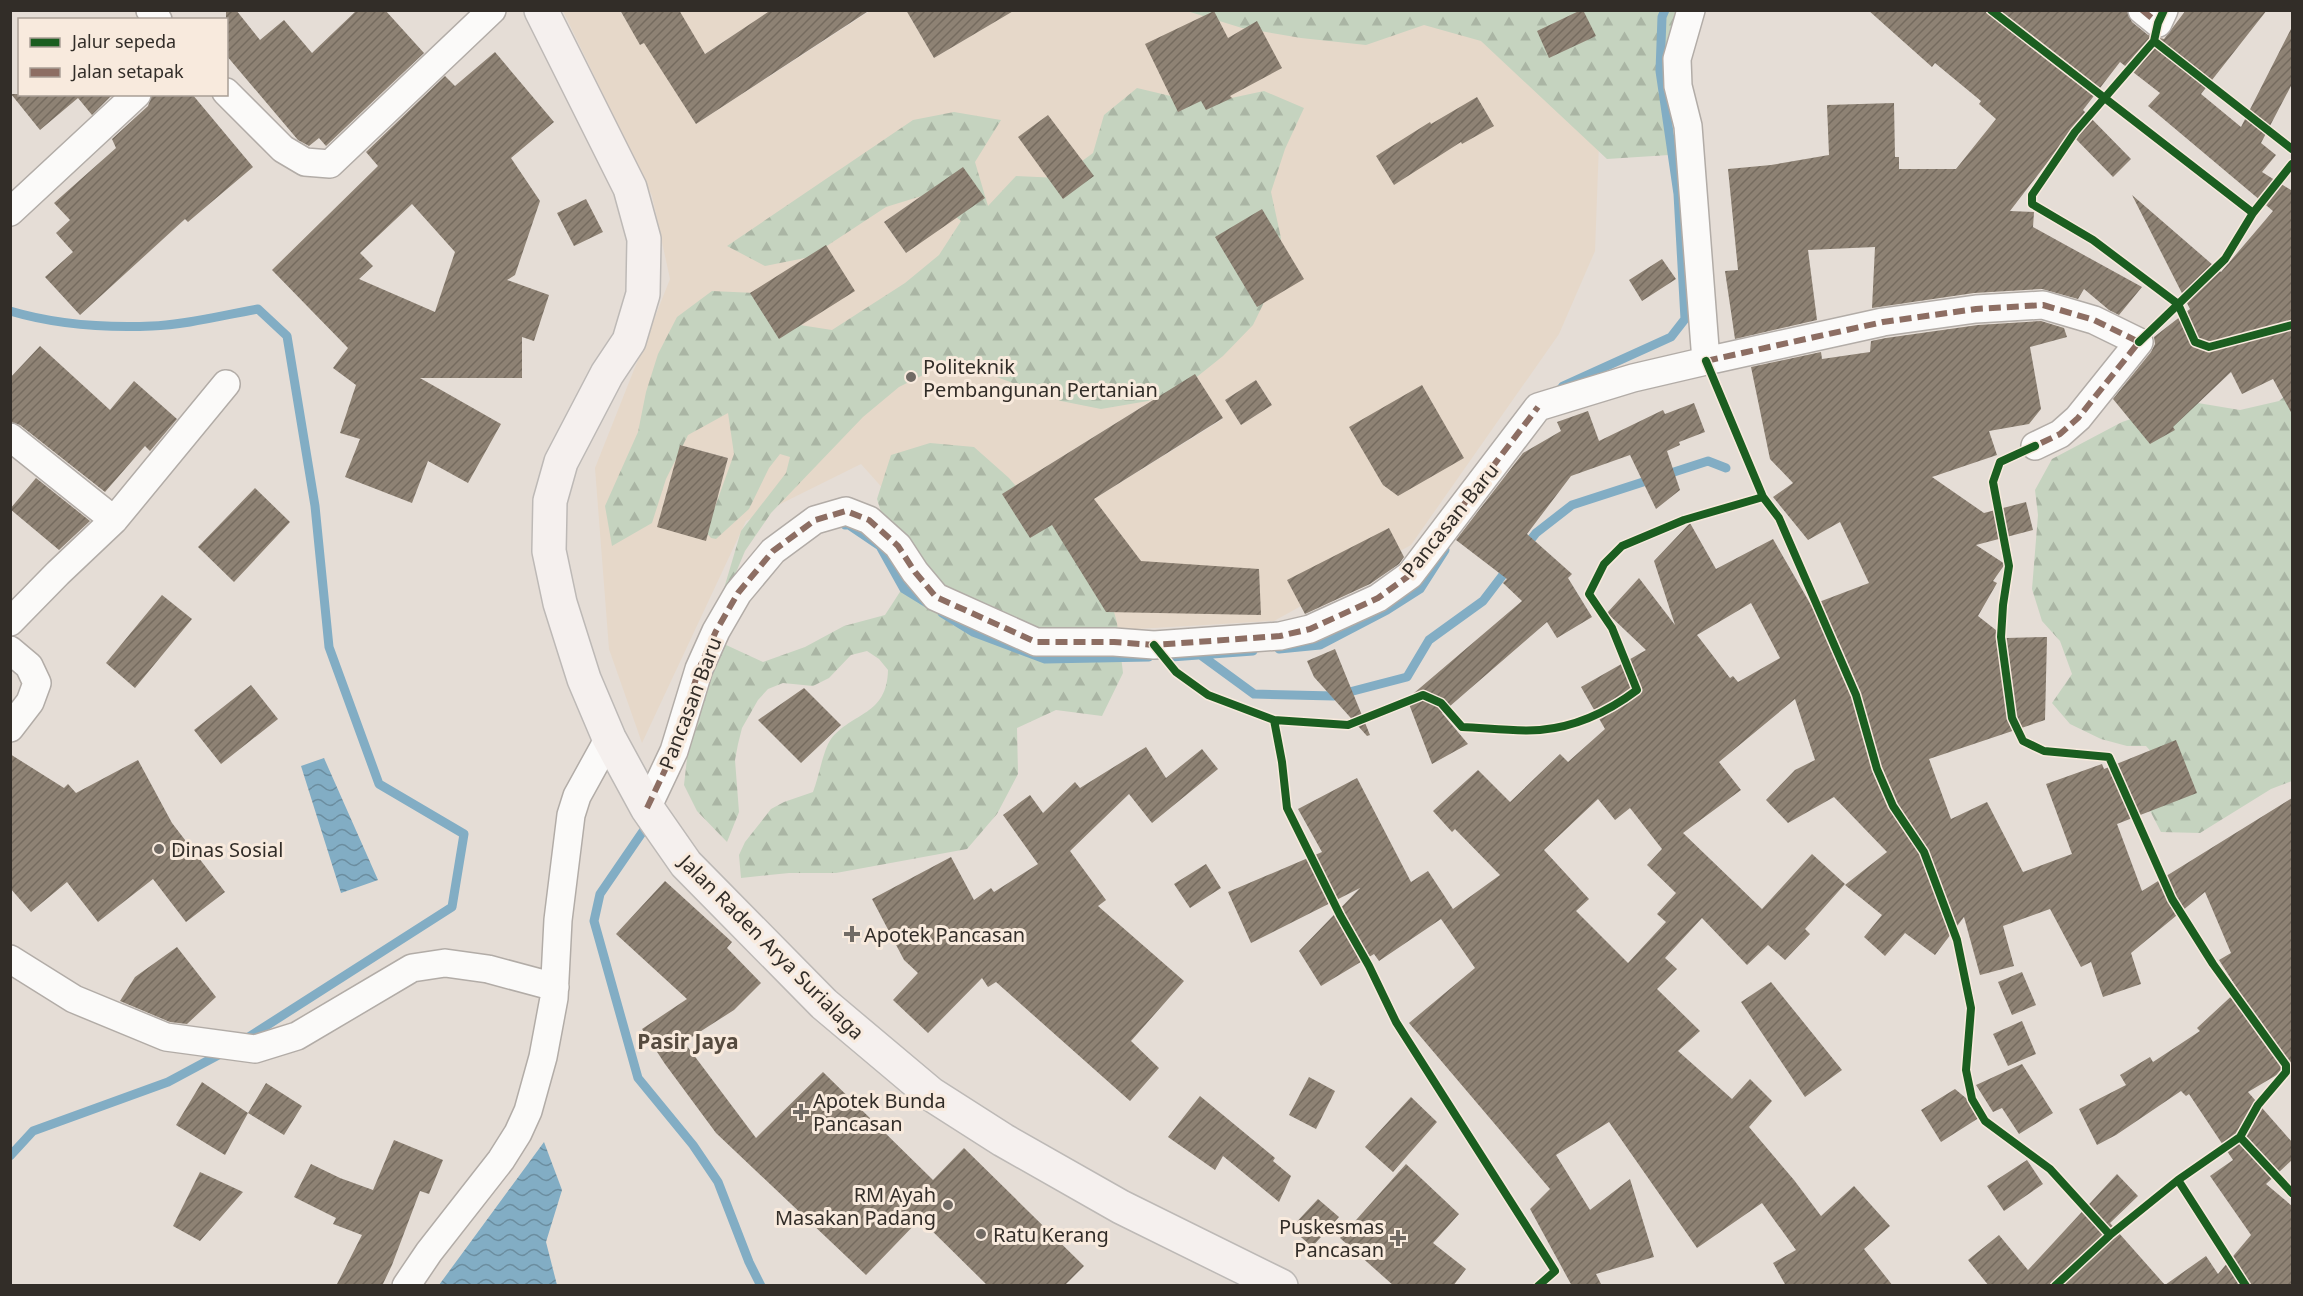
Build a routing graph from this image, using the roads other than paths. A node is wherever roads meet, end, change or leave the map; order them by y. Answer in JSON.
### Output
{"nodes":[{"id":1,"x":492,"y":10,"type":"edge"},
{"id":2,"x":541,"y":10,"type":"edge"},
{"id":3,"x":1691,"y":10,"type":"edge"},
{"id":4,"x":2142,"y":10,"type":"edge"},
{"id":5,"x":2164,"y":10,"type":"edge"},
{"id":6,"x":228,"y":94,"type":"edge"},
{"id":7,"x":135,"y":96,"type":"edge"},
{"id":8,"x":10,"y":212,"type":"edge"},
{"id":9,"x":1706,"y":361,"type":"junction"},
{"id":10,"x":226,"y":384,"type":"dead end"},
{"id":11,"x":10,"y":437,"type":"edge"},
{"id":12,"x":2035,"y":446,"type":"dead end"},
{"id":13,"x":114,"y":520,"type":"junction"},
{"id":14,"x":10,"y":622,"type":"edge"},
{"id":15,"x":10,"y":650,"type":"edge"},
{"id":16,"x":10,"y":728,"type":"edge"},
{"id":17,"x":609,"y":738,"type":"junction"},
{"id":18,"x":648,"y":808,"type":"junction"},
{"id":19,"x":10,"y":959,"type":"edge"},
{"id":20,"x":555,"y":987,"type":"junction"},
{"id":21,"x":406,"y":1286,"type":"edge"},
{"id":22,"x":1281,"y":1286,"type":"edge"}],
"edges":[{"from":1,"to":6,"type":"street"},
{"from":2,"to":17,"type":"main road","name":"Jalan Raden Arya Surialaga"},
{"from":3,"to":9,"type":"street"},
{"from":4,"to":5,"type":"street"},
{"from":7,"to":8,"type":"street"},
{"from":9,"to":12,"type":"street","name":"Pancasan Baru"},
{"from":9,"to":18,"type":"street","name":"Pancasan Baru"},
{"from":10,"to":13,"type":"street"},
{"from":11,"to":13,"type":"street"},
{"from":13,"to":14,"type":"street"},
{"from":15,"to":16,"type":"street"},
{"from":17,"to":18,"type":"main road","name":"Jalan Raden Arya Surialaga"},
{"from":17,"to":20,"type":"street"},
{"from":18,"to":22,"type":"main road","name":"Jalan Raden Arya Surialaga"},
{"from":19,"to":20,"type":"street"},
{"from":20,"to":21,"type":"street"}]}
